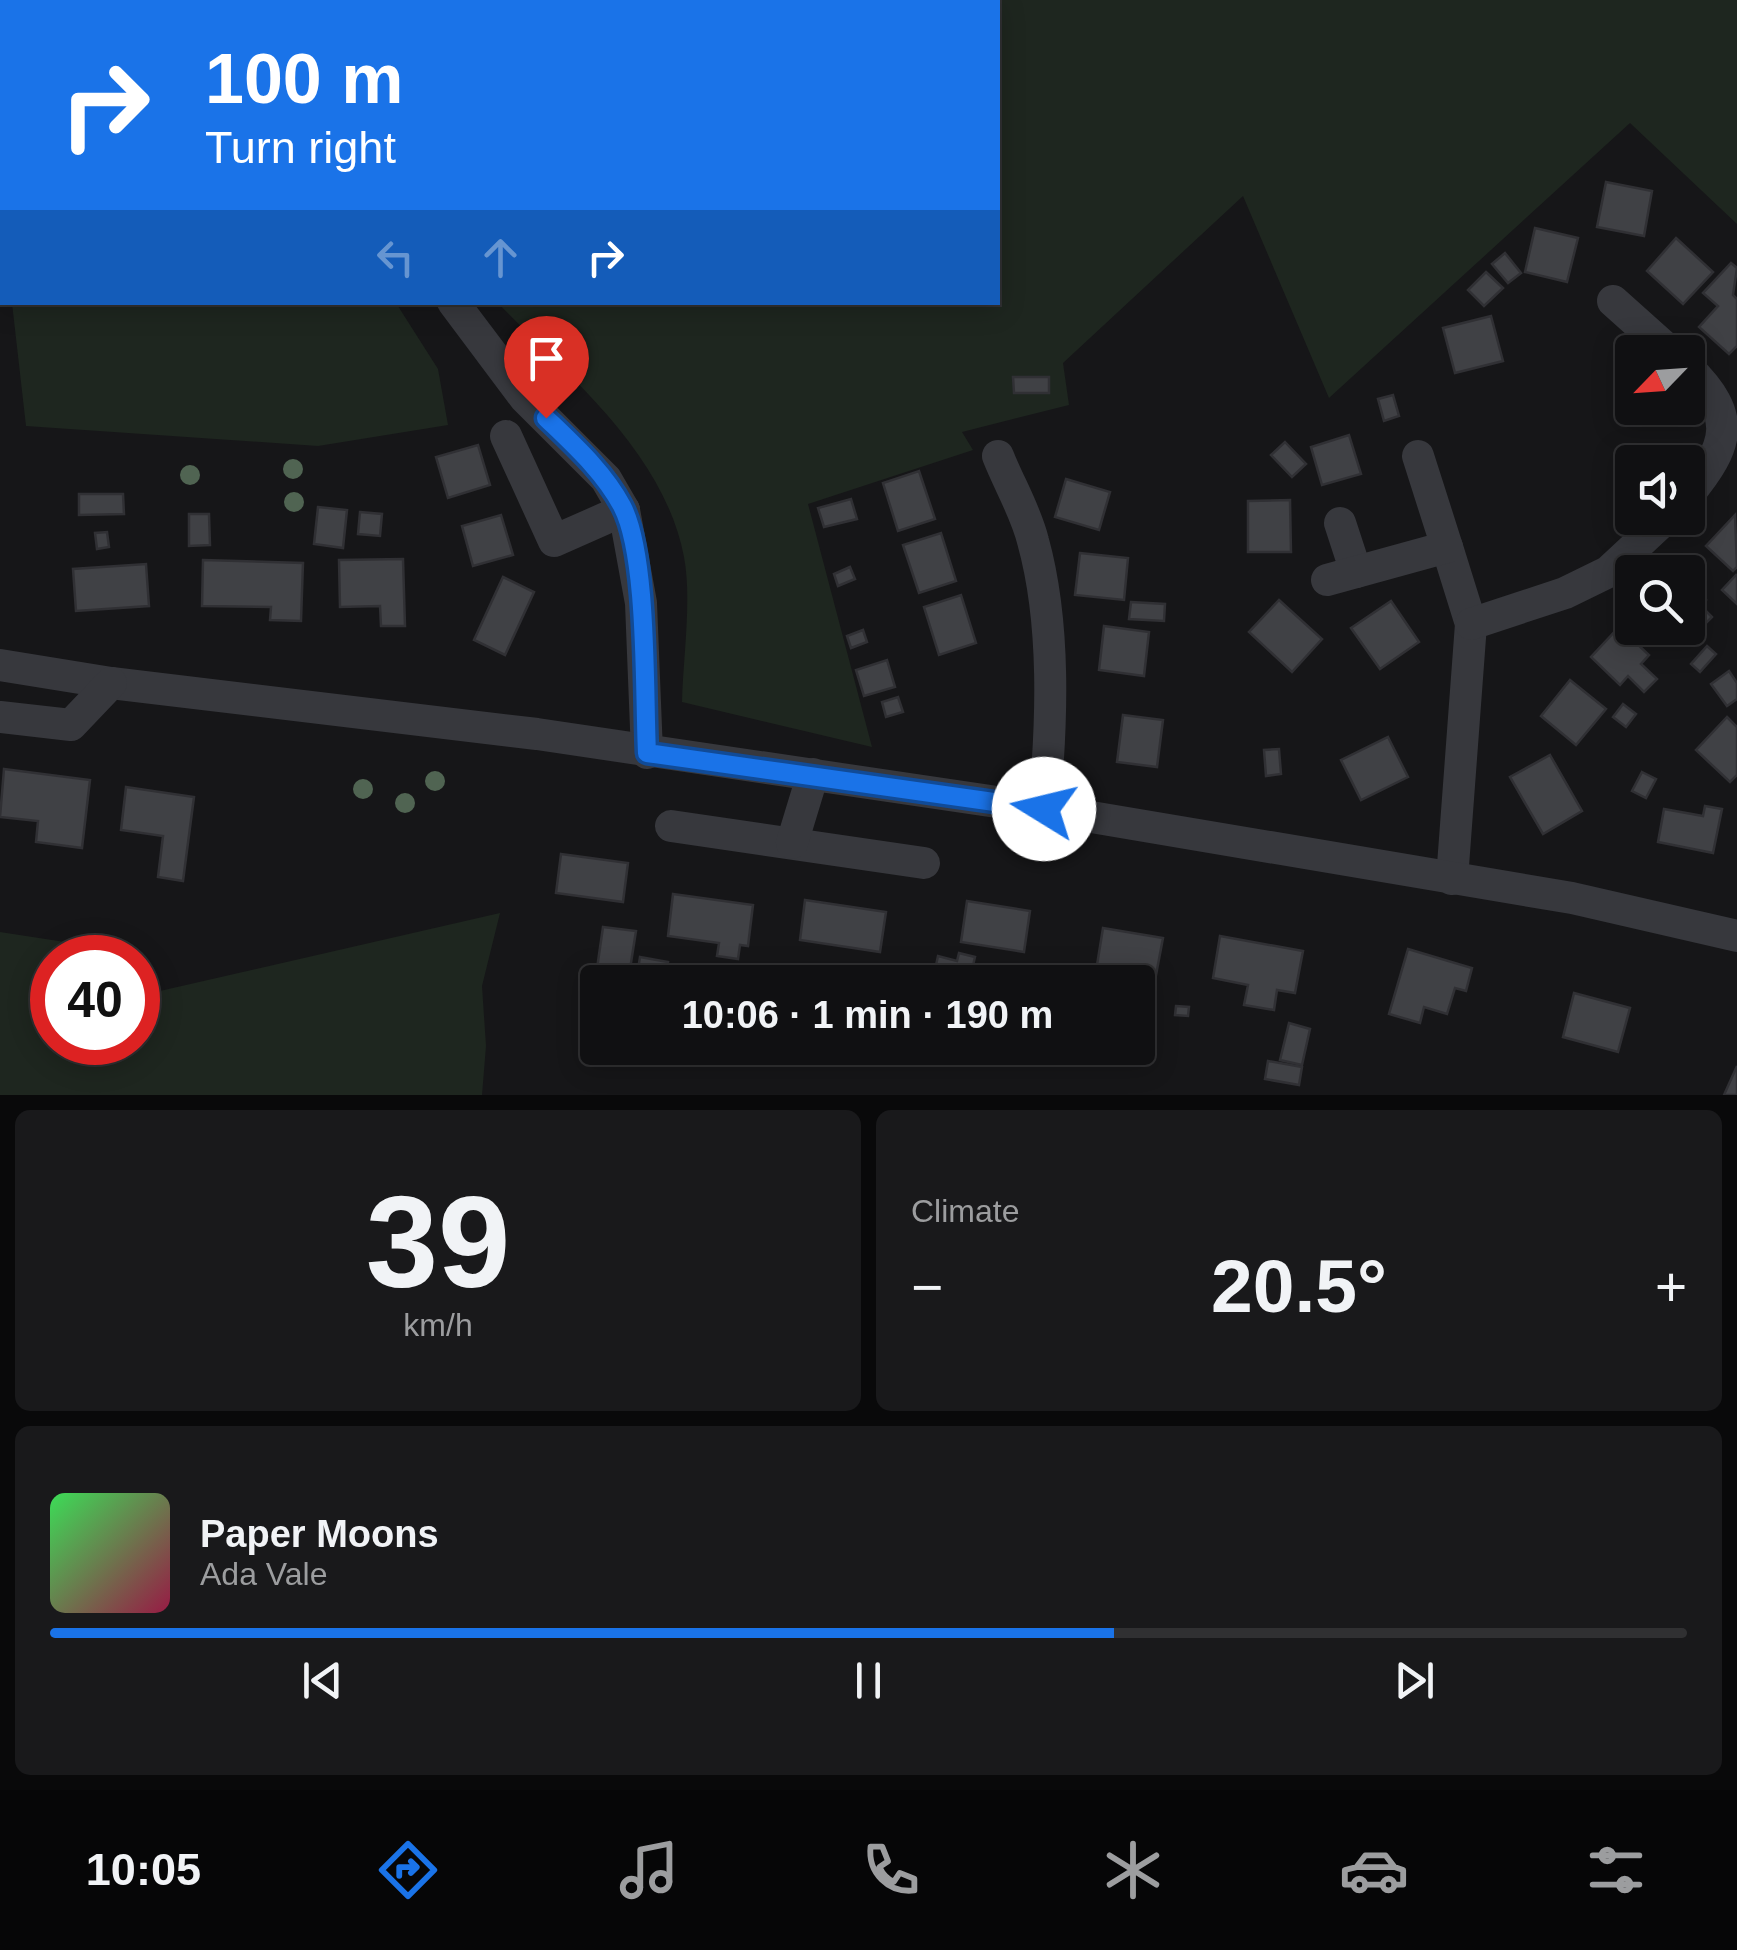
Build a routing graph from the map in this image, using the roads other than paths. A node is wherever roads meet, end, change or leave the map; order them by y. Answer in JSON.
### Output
{"nodes":[{"id":1,"x":1613,"y":301,"type":"dead end"},
{"id":2,"x":455,"y":305,"type":"edge"},
{"id":3,"x":1647,"y":335,"type":"edge"},
{"id":4,"x":1705,"y":386,"type":"edge"},
{"id":5,"x":506,"y":436,"type":"dead end"},
{"id":6,"x":998,"y":456,"type":"dead end"},
{"id":7,"x":1418,"y":456,"type":"dead end"},
{"id":8,"x":1705,"y":474,"type":"edge"},
{"id":9,"x":624,"y":510,"type":"junction"},
{"id":10,"x":1340,"y":523,"type":"dead end"},
{"id":11,"x":1648,"y":535,"type":"edge"},
{"id":12,"x":1446,"y":548,"type":"junction"},
{"id":13,"x":1470,"y":624,"type":"junction"},
{"id":14,"x":0,"y":665,"type":"edge"},
{"id":15,"x":111,"y":683,"type":"junction"},
{"id":16,"x":0,"y":717,"type":"edge"},
{"id":17,"x":647,"y":753,"type":"junction"},
{"id":18,"x":813,"y":774,"type":"junction"},
{"id":19,"x":1044,"y":809,"type":"junction"},
{"id":20,"x":671,"y":826,"type":"dead end"},
{"id":21,"x":792,"y":843,"type":"junction"},
{"id":22,"x":924,"y":863,"type":"dead end"},
{"id":23,"x":1452,"y":878,"type":"junction"},
{"id":24,"x":1737,"y":936,"type":"edge"}],
"edges":[{"from":1,"to":3,"type":"street"},
{"from":2,"to":9,"type":"street"},
{"from":4,"to":8,"type":"street"},
{"from":5,"to":9,"type":"street"},
{"from":6,"to":19,"type":"street"},
{"from":7,"to":12,"type":"street"},
{"from":9,"to":17,"type":"street"},
{"from":10,"to":12,"type":"street"},
{"from":11,"to":13,"type":"street"},
{"from":12,"to":13,"type":"street"},
{"from":13,"to":23,"type":"street"},
{"from":14,"to":15,"type":"street"},
{"from":15,"to":16,"type":"street"},
{"from":15,"to":17,"type":"street"},
{"from":17,"to":18,"type":"street"},
{"from":18,"to":19,"type":"street"},
{"from":18,"to":21,"type":"street"},
{"from":19,"to":23,"type":"street"},
{"from":20,"to":21,"type":"street"},
{"from":21,"to":22,"type":"street"},
{"from":23,"to":24,"type":"street"}]}
